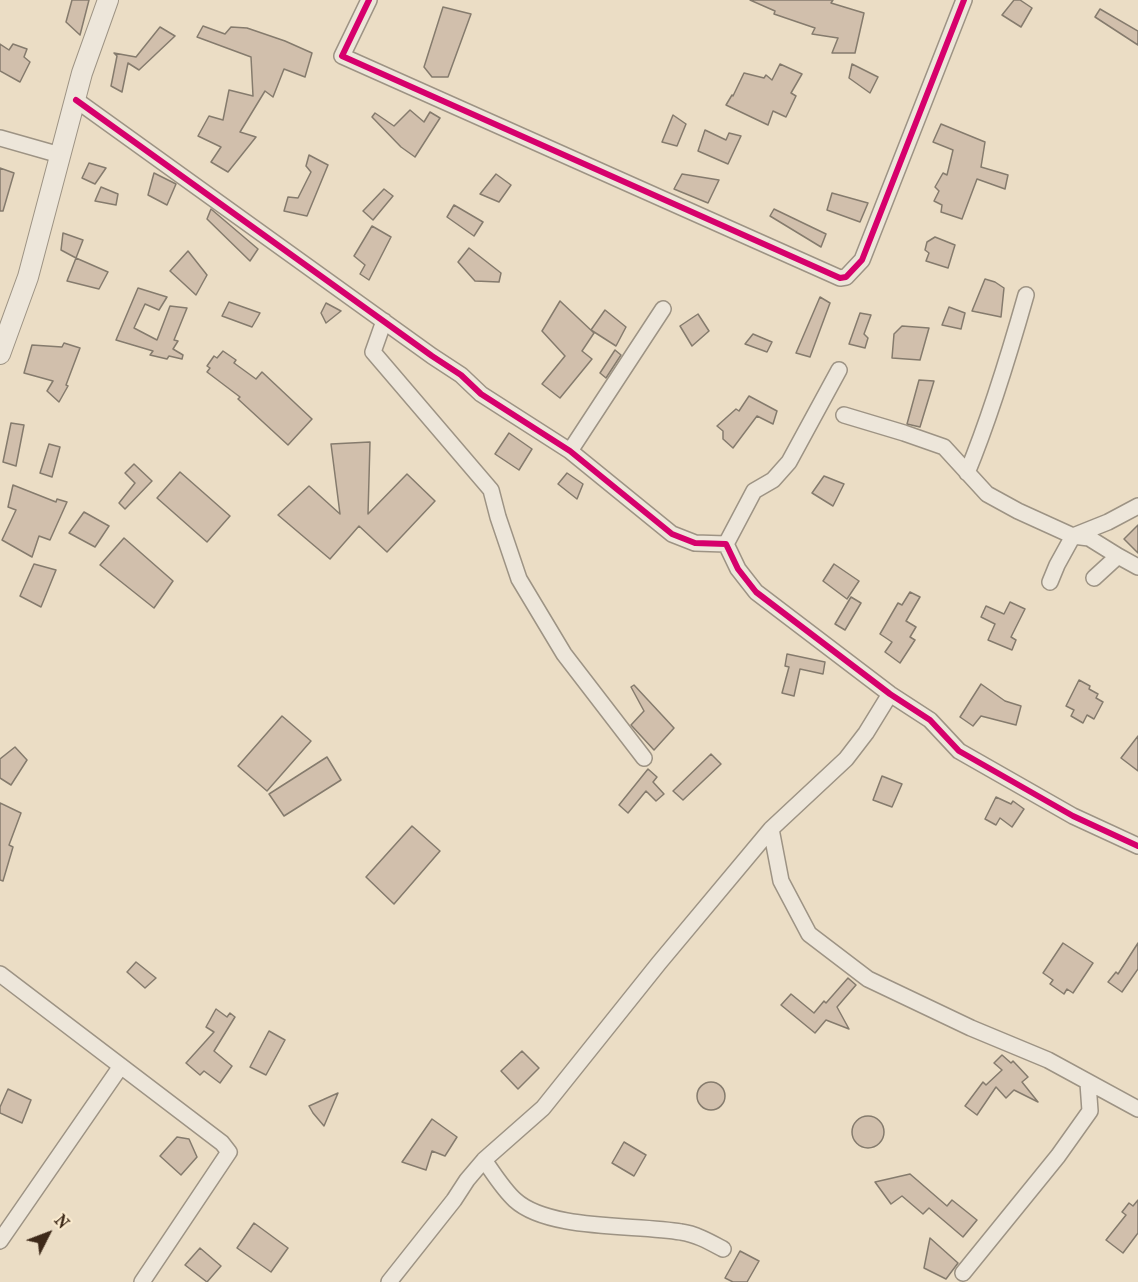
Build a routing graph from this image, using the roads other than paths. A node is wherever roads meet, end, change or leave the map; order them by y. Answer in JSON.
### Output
{"nodes":[{"id":1,"x":108,"y":0,"type":"edge"},
{"id":2,"x":369,"y":0,"type":"edge"},
{"id":3,"x":962,"y":1,"type":"edge"},
{"id":4,"x":76,"y":100,"type":"junction"},
{"id":5,"x":0,"y":138,"type":"edge"},
{"id":6,"x":60,"y":155,"type":"junction"},
{"id":7,"x":1026,"y":295,"type":"dead end"},
{"id":8,"x":663,"y":309,"type":"dead end"},
{"id":9,"x":384,"y":321,"type":"junction"},
{"id":10,"x":0,"y":354,"type":"edge"},
{"id":11,"x":839,"y":370,"type":"dead end"},
{"id":12,"x":844,"y":416,"type":"dead end"},
{"id":13,"x":570,"y":451,"type":"junction"},
{"id":14,"x":967,"y":472,"type":"junction"},
{"id":15,"x":1138,"y":506,"type":"edge"},
{"id":16,"x":1073,"y":536,"type":"junction"},
{"id":17,"x":726,"y":544,"type":"junction"},
{"id":18,"x":1118,"y":556,"type":"junction"},
{"id":19,"x":1138,"y":567,"type":"edge"},
{"id":20,"x":1094,"y":578,"type":"dead end"},
{"id":21,"x":1050,"y":582,"type":"dead end"},
{"id":22,"x":890,"y":694,"type":"junction"},
{"id":23,"x":644,"y":758,"type":"dead end"},
{"id":24,"x":771,"y":829,"type":"junction"},
{"id":25,"x":1138,"y":846,"type":"edge"},
{"id":26,"x":0,"y":974,"type":"edge"},
{"id":27,"x":120,"y":1065,"type":"junction"},
{"id":28,"x":1088,"y":1083,"type":"junction"},
{"id":29,"x":1138,"y":1109,"type":"edge"},
{"id":30,"x":484,"y":1160,"type":"junction"},
{"id":31,"x":0,"y":1241,"type":"edge"},
{"id":32,"x":723,"y":1249,"type":"dead end"},
{"id":33,"x":963,"y":1273,"type":"dead end"},
{"id":34,"x":142,"y":1282,"type":"edge"},
{"id":35,"x":389,"y":1282,"type":"edge"}],
"edges":[{"from":1,"to":4,"type":"street"},
{"from":2,"to":3,"type":"street"},
{"from":4,"to":6,"type":"street"},
{"from":4,"to":9,"type":"street"},
{"from":5,"to":6,"type":"street"},
{"from":6,"to":10,"type":"street"},
{"from":7,"to":14,"type":"street"},
{"from":8,"to":13,"type":"street"},
{"from":9,"to":13,"type":"street"},
{"from":9,"to":23,"type":"street"},
{"from":11,"to":17,"type":"street"},
{"from":12,"to":14,"type":"street"},
{"from":13,"to":17,"type":"street"},
{"from":14,"to":16,"type":"street"},
{"from":15,"to":16,"type":"street"},
{"from":16,"to":18,"type":"street"},
{"from":16,"to":21,"type":"street"},
{"from":17,"to":22,"type":"street"},
{"from":18,"to":19,"type":"street"},
{"from":18,"to":20,"type":"street"},
{"from":22,"to":24,"type":"street"},
{"from":22,"to":25,"type":"street"},
{"from":24,"to":28,"type":"street"},
{"from":24,"to":30,"type":"street"},
{"from":26,"to":27,"type":"street"},
{"from":27,"to":31,"type":"street"},
{"from":27,"to":34,"type":"street"},
{"from":28,"to":29,"type":"street"},
{"from":28,"to":33,"type":"street"},
{"from":30,"to":32,"type":"street"},
{"from":30,"to":35,"type":"street"}]}
